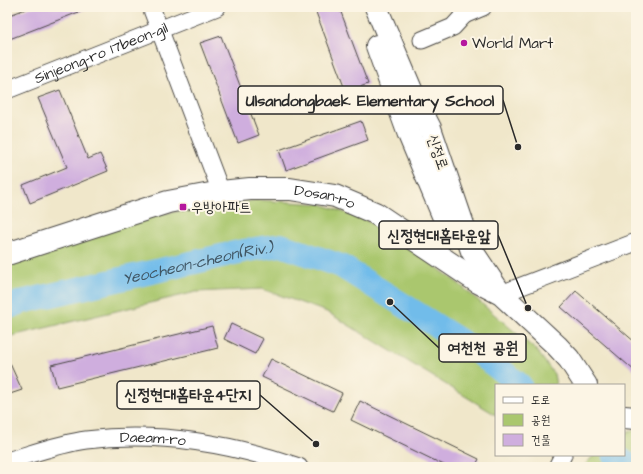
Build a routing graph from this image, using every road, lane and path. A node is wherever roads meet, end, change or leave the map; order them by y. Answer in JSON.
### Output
{"nodes":[{"id":1,"x":151,"y":7,"type":"edge"},
{"id":2,"x":217,"y":7,"type":"edge"},
{"id":3,"x":363,"y":7,"type":"edge"},
{"id":4,"x":376,"y":7,"type":"edge"},
{"id":5,"x":483,"y":7,"type":"edge"},
{"id":6,"x":462,"y":11,"type":"edge"},
{"id":7,"x":160,"y":30,"type":"junction"},
{"id":8,"x":422,"y":40,"type":"dead end"},
{"id":9,"x":7,"y":90,"type":"edge"},
{"id":10,"x":221,"y":192,"type":"junction"},
{"id":11,"x":447,"y":225,"type":"junction"},
{"id":12,"x":636,"y":242,"type":"edge"},
{"id":13,"x":426,"y":247,"type":"junction"},
{"id":14,"x":7,"y":254,"type":"edge"},
{"id":15,"x":459,"y":269,"type":"junction"},
{"id":16,"x":501,"y":294,"type":"junction"},
{"id":17,"x":585,"y":384,"type":"edge"},
{"id":18,"x":625,"y":417,"type":"edge"},
{"id":19,"x":636,"y":418,"type":"edge"},
{"id":20,"x":562,"y":456,"type":"edge"},
{"id":21,"x":7,"y":461,"type":"edge"},
{"id":22,"x":299,"y":467,"type":"edge"},
{"id":23,"x":557,"y":467,"type":"edge"}],
"edges":[{"from":1,"to":7,"type":"street"},
{"from":2,"to":7,"type":"street","name":"Sinjeong-ro 17beon-gil"},
{"from":3,"to":11,"type":"main road","name":"신정로"},
{"from":4,"to":16,"type":"main road","name":"신정로"},
{"from":5,"to":6,"type":"street"},
{"from":6,"to":8,"type":"street"},
{"from":7,"to":9,"type":"street","name":"Sinjeong-ro 17beon-gil"},
{"from":7,"to":10,"type":"street"},
{"from":10,"to":13,"type":"main road","name":"Dosan-ro"},
{"from":10,"to":14,"type":"main road","name":"Dosan-ro"},
{"from":11,"to":13,"type":"main road"},
{"from":11,"to":15,"type":"main road","name":"신정로"},
{"from":12,"to":16,"type":"street"},
{"from":13,"to":15,"type":"main road","name":"Dosan-ro"},
{"from":15,"to":16,"type":"main road","name":"Dosan-ro"},
{"from":16,"to":17,"type":"main road","name":"Dosan-ro"},
{"from":18,"to":19,"type":"main road"},
{"from":20,"to":23,"type":"street"},
{"from":21,"to":22,"type":"street","name":"Daeam-ro"}]}
